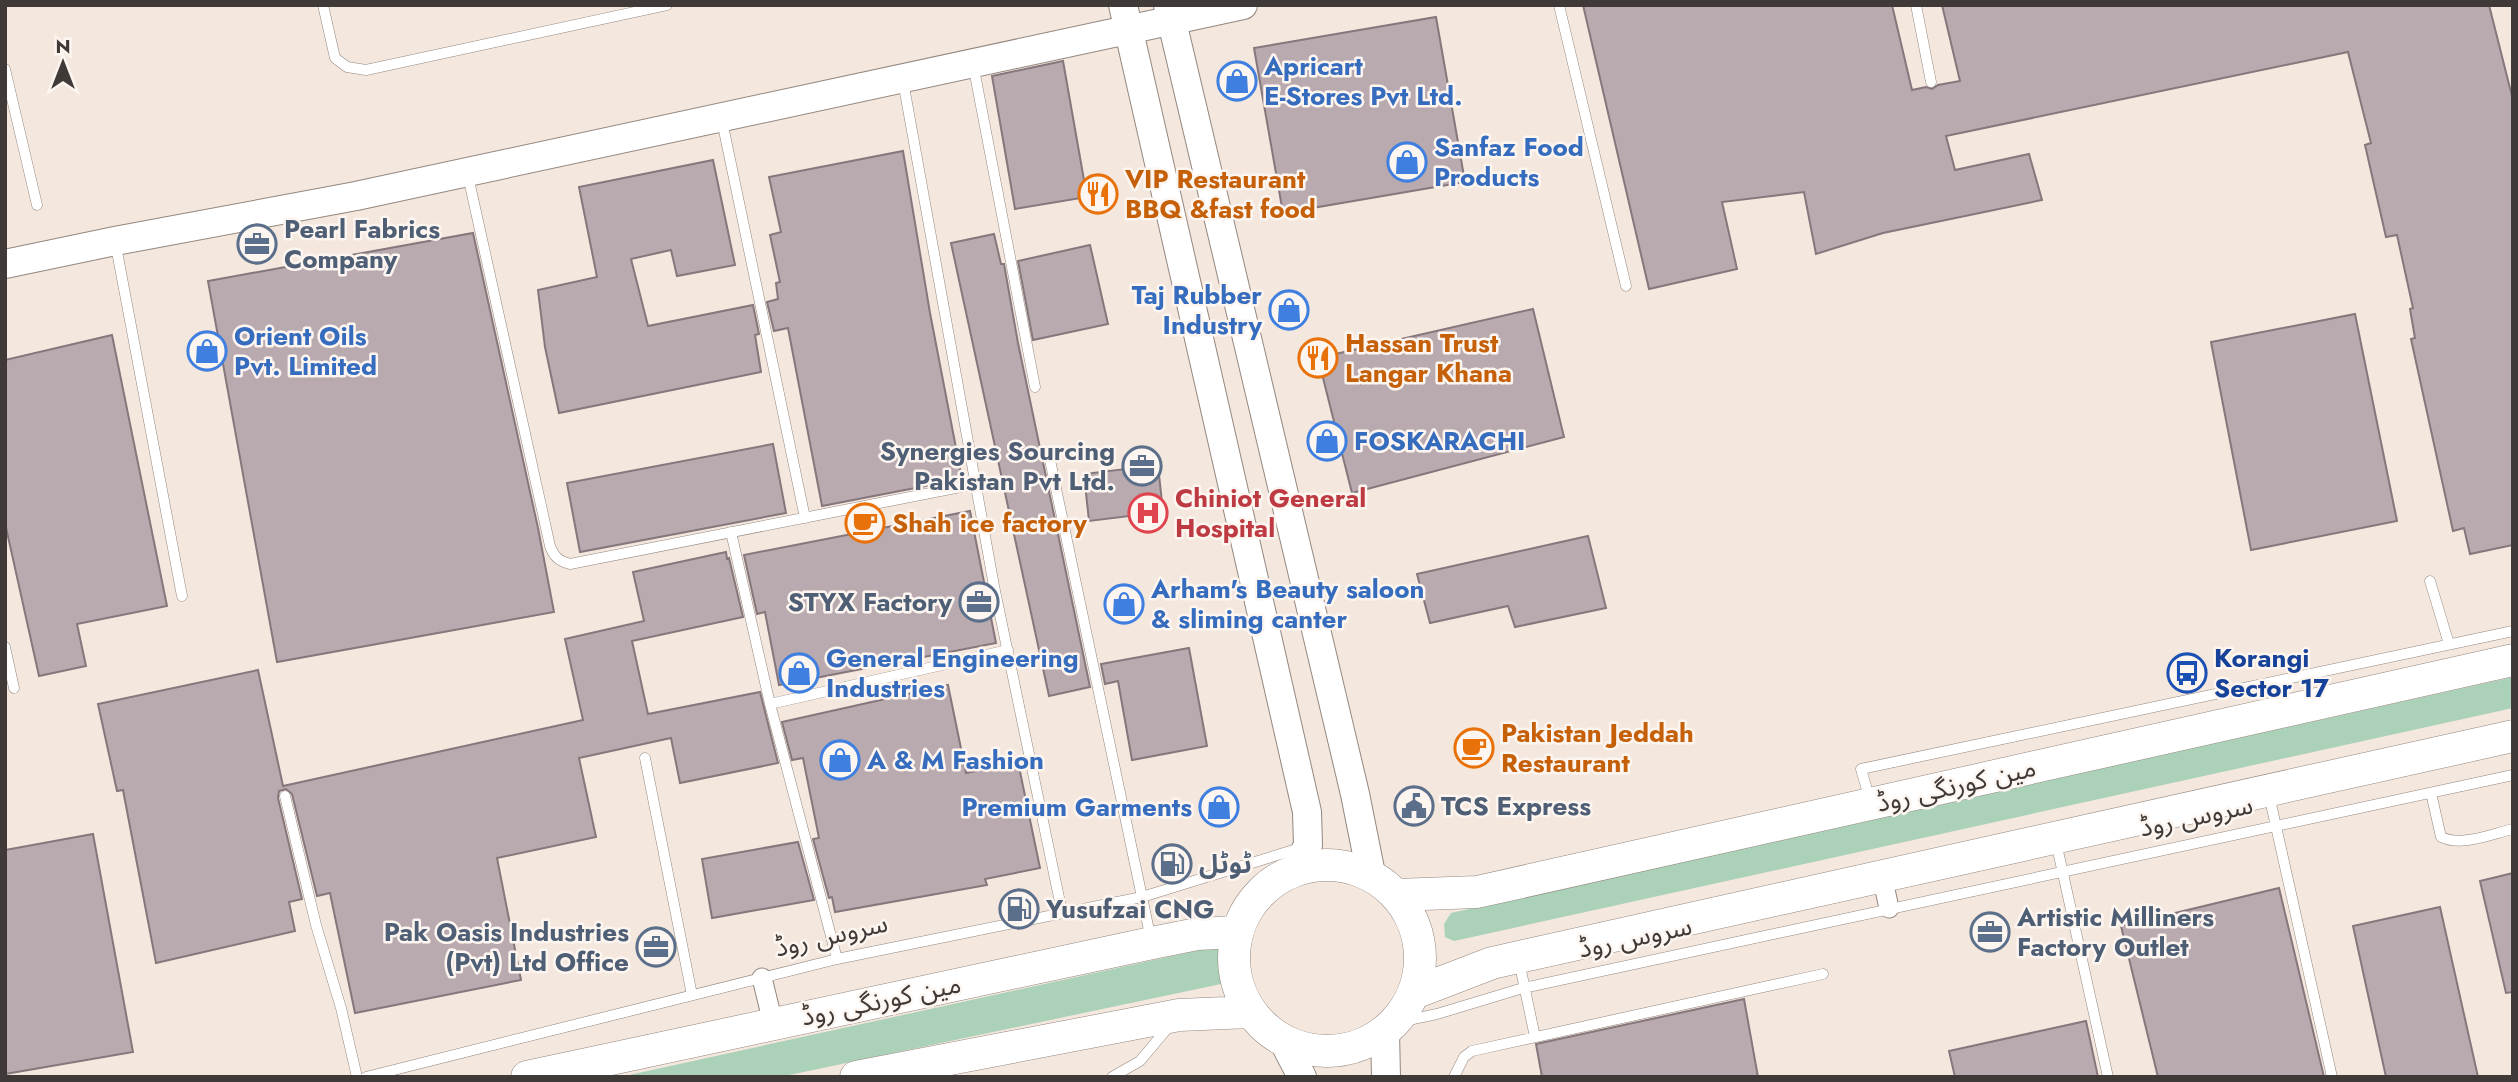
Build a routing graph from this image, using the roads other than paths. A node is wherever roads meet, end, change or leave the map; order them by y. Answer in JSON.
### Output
{"nodes":[{"id":1,"x":323,"y":5,"type":"edge"},
{"id":2,"x":667,"y":5,"type":"edge"},
{"id":3,"x":1244,"y":5,"type":"edge"},
{"id":4,"x":1559,"y":5,"type":"edge"},
{"id":5,"x":1916,"y":5,"type":"edge"},
{"id":6,"x":1169,"y":13,"type":"edge"},
{"id":7,"x":1126,"y":17,"type":"edge"},
{"id":8,"x":973,"y":64,"type":"junction"},
{"id":9,"x":5,"y":69,"type":"edge"},
{"id":10,"x":902,"y":79,"type":"junction"},
{"id":11,"x":1931,"y":82,"type":"dead end"},
{"id":12,"x":721,"y":117,"type":"junction"},
{"id":13,"x":468,"y":172,"type":"junction"},
{"id":14,"x":37,"y":205,"type":"dead end"},
{"id":15,"x":115,"y":241,"type":"junction"},
{"id":16,"x":5,"y":264,"type":"edge"},
{"id":17,"x":1626,"y":286,"type":"dead end"},
{"id":18,"x":1035,"y":387,"type":"dead end"},
{"id":19,"x":1051,"y":460,"type":"dead end"},
{"id":20,"x":976,"y":484,"type":"junction"},
{"id":21,"x":805,"y":518,"type":"junction"},
{"id":22,"x":731,"y":533,"type":"junction"},
{"id":23,"x":2430,"y":580,"type":"dead end"},
{"id":24,"x":182,"y":596,"type":"dead end"},
{"id":25,"x":2513,"y":631,"type":"edge"},
{"id":26,"x":2449,"y":644,"type":"junction"},
{"id":27,"x":5,"y":647,"type":"edge"},
{"id":28,"x":1008,"y":650,"type":"junction"},
{"id":29,"x":2513,"y":660,"type":"edge"},
{"id":30,"x":14,"y":688,"type":"dead end"},
{"id":31,"x":770,"y":704,"type":"junction"},
{"id":32,"x":2513,"y":737,"type":"edge"},
{"id":33,"x":645,"y":758,"type":"dead end"},
{"id":34,"x":2513,"y":775,"type":"edge"},
{"id":35,"x":2268,"y":791,"type":"junction"},
{"id":36,"x":2431,"y":793,"type":"junction"},
{"id":37,"x":285,"y":796,"type":"dead end"},
{"id":38,"x":1871,"y":804,"type":"junction"},
{"id":39,"x":2276,"y":826,"type":"junction"},
{"id":40,"x":2513,"y":829,"type":"edge"},
{"id":41,"x":2055,"y":838,"type":"junction"},
{"id":42,"x":1302,"y":858,"type":"junction"},
{"id":43,"x":2062,"y":872,"type":"junction"},
{"id":44,"x":1371,"y":874,"type":"junction"},
{"id":45,"x":1882,"y":876,"type":"junction"},
{"id":46,"x":1396,"y":895,"type":"junction"},
{"id":47,"x":1142,"y":897,"type":"junction"},
{"id":48,"x":1889,"y":908,"type":"junction"},
{"id":49,"x":1062,"y":912,"type":"junction"},
{"id":50,"x":1237,"y":932,"type":"junction"},
{"id":51,"x":1152,"y":943,"type":"junction"},
{"id":52,"x":1518,"y":957,"type":"junction"},
{"id":53,"x":837,"y":960,"type":"junction"},
{"id":54,"x":1823,"y":974,"type":"dead end"},
{"id":55,"x":762,"y":978,"type":"junction"},
{"id":56,"x":1524,"y":988,"type":"junction"},
{"id":57,"x":1414,"y":993,"type":"junction"},
{"id":58,"x":692,"y":995,"type":"junction"},
{"id":59,"x":1250,"y":1012,"type":"junction"},
{"id":60,"x":1179,"y":1015,"type":"junction"},
{"id":61,"x":773,"y":1023,"type":"junction"},
{"id":62,"x":1389,"y":1027,"type":"junction"},
{"id":63,"x":1535,"y":1037,"type":"junction"},
{"id":64,"x":1283,"y":1040,"type":"junction"},
{"id":65,"x":357,"y":1077,"type":"edge"},
{"id":66,"x":366,"y":1077,"type":"edge"},
{"id":67,"x":527,"y":1077,"type":"edge"},
{"id":68,"x":856,"y":1077,"type":"edge"},
{"id":69,"x":1112,"y":1077,"type":"edge"},
{"id":70,"x":1302,"y":1077,"type":"edge"},
{"id":71,"x":1386,"y":1077,"type":"edge"},
{"id":72,"x":1454,"y":1077,"type":"edge"},
{"id":73,"x":2108,"y":1077,"type":"edge"},
{"id":74,"x":2332,"y":1077,"type":"edge"}],
"edges":[{"from":1,"to":2,"type":"lane"},
{"from":3,"to":6,"type":"street"},
{"from":4,"to":17,"type":"lane"},
{"from":5,"to":11,"type":"lane"},
{"from":6,"to":7,"type":"street"},
{"from":6,"to":44,"type":"street"},
{"from":7,"to":8,"type":"street"},
{"from":7,"to":42,"type":"street"},
{"from":8,"to":10,"type":"street"},
{"from":8,"to":18,"type":"lane"},
{"from":9,"to":14,"type":"lane"},
{"from":10,"to":12,"type":"street"},
{"from":10,"to":20,"type":"lane"},
{"from":12,"to":13,"type":"street"},
{"from":12,"to":21,"type":"lane"},
{"from":13,"to":15,"type":"street"},
{"from":13,"to":22,"type":"lane"},
{"from":15,"to":16,"type":"street"},
{"from":15,"to":24,"type":"lane"},
{"from":19,"to":47,"type":"lane"},
{"from":20,"to":21,"type":"lane"},
{"from":20,"to":28,"type":"lane"},
{"from":21,"to":22,"type":"lane"},
{"from":22,"to":31,"type":"lane"},
{"from":23,"to":26,"type":"lane"},
{"from":25,"to":26,"type":"lane"},
{"from":26,"to":38,"type":"lane"},
{"from":27,"to":30,"type":"lane"},
{"from":28,"to":31,"type":"lane"},
{"from":28,"to":49,"type":"lane"},
{"from":29,"to":38,"type":"main road","name":"مین کورنگی روڈ"},
{"from":31,"to":53,"type":"lane"},
{"from":32,"to":35,"type":"main road"},
{"from":33,"to":58,"type":"lane"},
{"from":34,"to":36,"type":"lane","name":"سروس روڈ"},
{"from":35,"to":39,"type":"lane"},
{"from":35,"to":41,"type":"main road"},
{"from":36,"to":39,"type":"lane","name":"سروس روڈ"},
{"from":36,"to":40,"type":"lane"},
{"from":37,"to":65,"type":"lane"},
{"from":38,"to":46,"type":"main road","name":"مین کورنگی روڈ"},
{"from":39,"to":43,"type":"lane","name":"سروس روڈ"},
{"from":39,"to":74,"type":"lane"},
{"from":41,"to":43,"type":"lane"},
{"from":41,"to":45,"type":"main road"},
{"from":42,"to":44,"type":"main road"},
{"from":42,"to":47,"type":"lane","name":"سروس روڈ"},
{"from":42,"to":50,"type":"main road"},
{"from":43,"to":48,"type":"lane","name":"سروس روڈ"},
{"from":43,"to":73,"type":"lane"},
{"from":44,"to":46,"type":"main road"},
{"from":45,"to":48,"type":"street"},
{"from":45,"to":52,"type":"main road"},
{"from":46,"to":57,"type":"main road"},
{"from":47,"to":49,"type":"lane","name":"سروس روڈ"},
{"from":47,"to":51,"type":"lane"},
{"from":48,"to":56,"type":"lane","name":"سروس روڈ"},
{"from":49,"to":53,"type":"lane","name":"سروس روڈ"},
{"from":50,"to":51,"type":"main road","name":"مین کورنگی روڈ"},
{"from":50,"to":59,"type":"main road"},
{"from":51,"to":61,"type":"main road","name":"مین کورنگی روڈ"},
{"from":52,"to":56,"type":"lane"},
{"from":52,"to":57,"type":"main road"},
{"from":53,"to":55,"type":"lane","name":"سروس روڈ"},
{"from":54,"to":63,"type":"lane"},
{"from":55,"to":58,"type":"lane","name":"سروس روڈ"},
{"from":55,"to":61,"type":"street"},
{"from":56,"to":62,"type":"lane","name":"سروس روڈ"},
{"from":56,"to":63,"type":"lane"},
{"from":57,"to":62,"type":"main road"},
{"from":58,"to":66,"type":"lane","name":"سروس روڈ"},
{"from":59,"to":60,"type":"main road"},
{"from":59,"to":64,"type":"main road"},
{"from":60,"to":68,"type":"main road"},
{"from":60,"to":69,"type":"lane"},
{"from":61,"to":67,"type":"main road","name":"مین کورنگی روڈ"},
{"from":62,"to":64,"type":"main road"},
{"from":62,"to":71,"type":"street"},
{"from":63,"to":72,"type":"lane"},
{"from":64,"to":70,"type":"street"}]}
